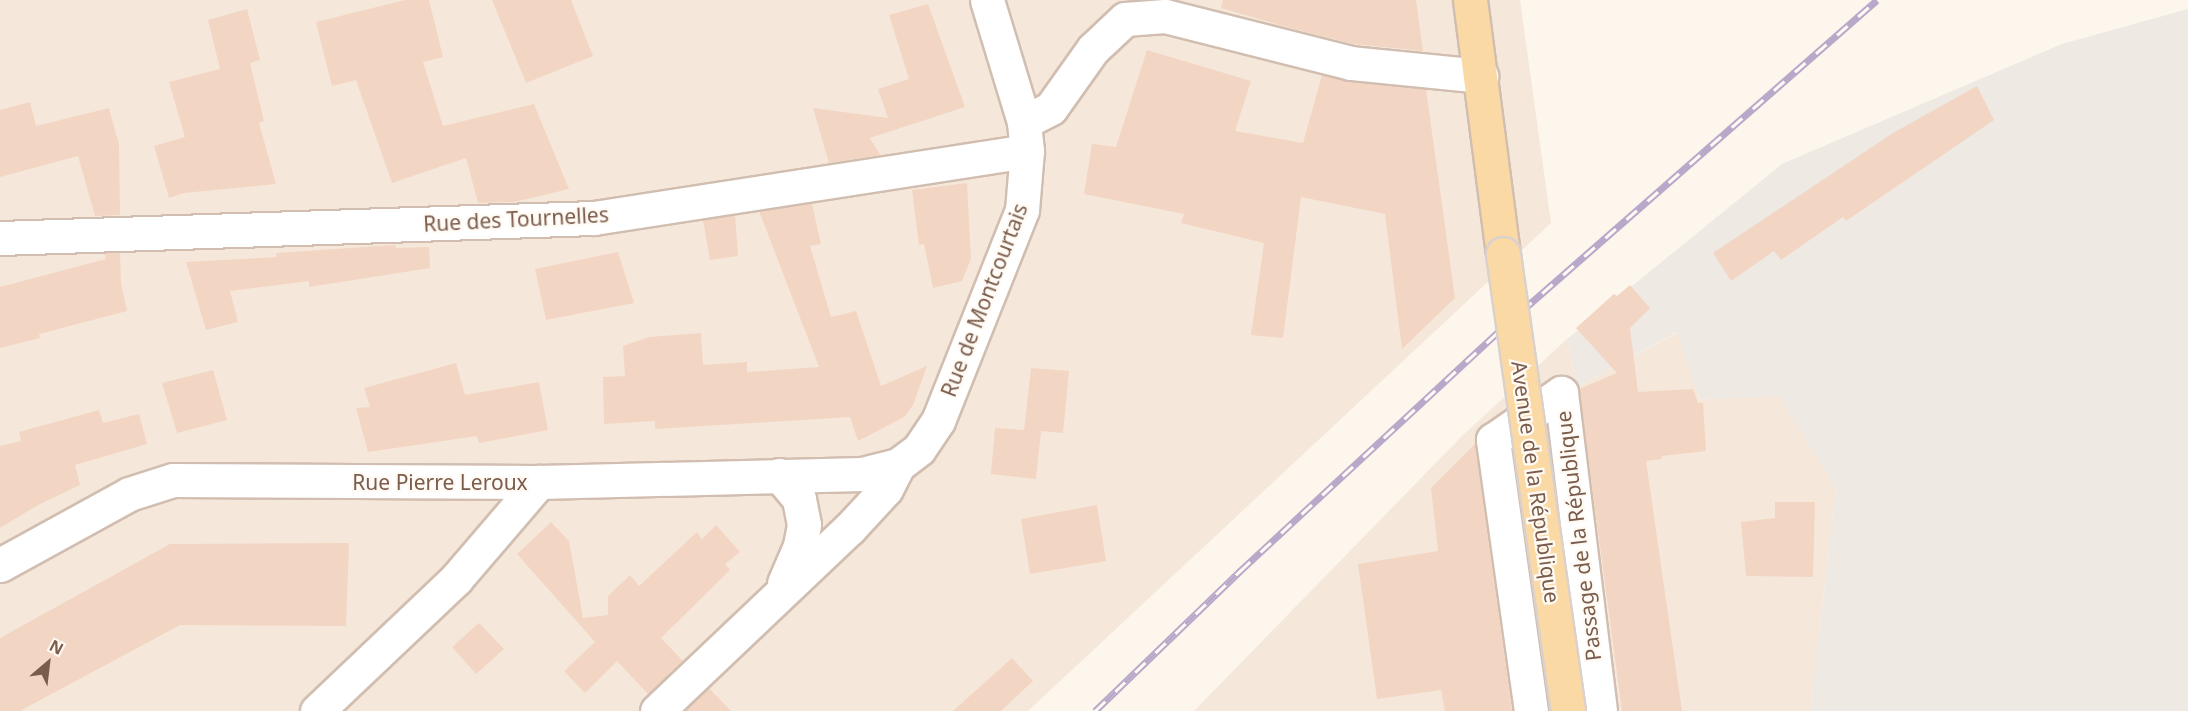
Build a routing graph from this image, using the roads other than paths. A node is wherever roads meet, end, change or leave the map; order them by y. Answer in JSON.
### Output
{"nodes":[{"id":1,"x":987,"y":0,"type":"edge"},
{"id":2,"x":1470,"y":0,"type":"edge"},
{"id":3,"x":1481,"y":76,"type":"junction"},
{"id":4,"x":1026,"y":136,"type":"junction"},
{"id":5,"x":0,"y":238,"type":"edge"},
{"id":6,"x":898,"y":465,"type":"junction"},
{"id":7,"x":779,"y":475,"type":"junction"},
{"id":8,"x":539,"y":482,"type":"junction"},
{"id":9,"x":0,"y":565,"type":"edge"},
{"id":10,"x":780,"y":593,"type":"junction"},
{"id":11,"x":317,"y":711,"type":"edge"},
{"id":12,"x":657,"y":711,"type":"edge"},
{"id":13,"x":1531,"y":711,"type":"edge"},
{"id":14,"x":1568,"y":711,"type":"edge"},
{"id":15,"x":1600,"y":711,"type":"edge"}],
"edges":[{"from":1,"to":4,"type":"street"},
{"from":2,"to":3,"type":"main road","name":"Avenue de la République"},
{"from":3,"to":4,"type":"street"},
{"from":3,"to":14,"type":"main road","name":"Avenue de la République","bridge":true},
{"from":4,"to":5,"type":"street","name":"Rue des Tournelles"},
{"from":4,"to":6,"type":"street","name":"Rue de Montcourtais"},
{"from":6,"to":7,"type":"street","name":"Rue Pierre Leroux"},
{"from":6,"to":10,"type":"street"},
{"from":7,"to":8,"type":"street","name":"Rue Pierre Leroux"},
{"from":7,"to":10,"type":"street"},
{"from":8,"to":9,"type":"street","name":"Rue Pierre Leroux"},
{"from":8,"to":11,"type":"street"},
{"from":10,"to":12,"type":"street"},
{"from":13,"to":15,"type":"street","name":"Passage de la République"}]}
